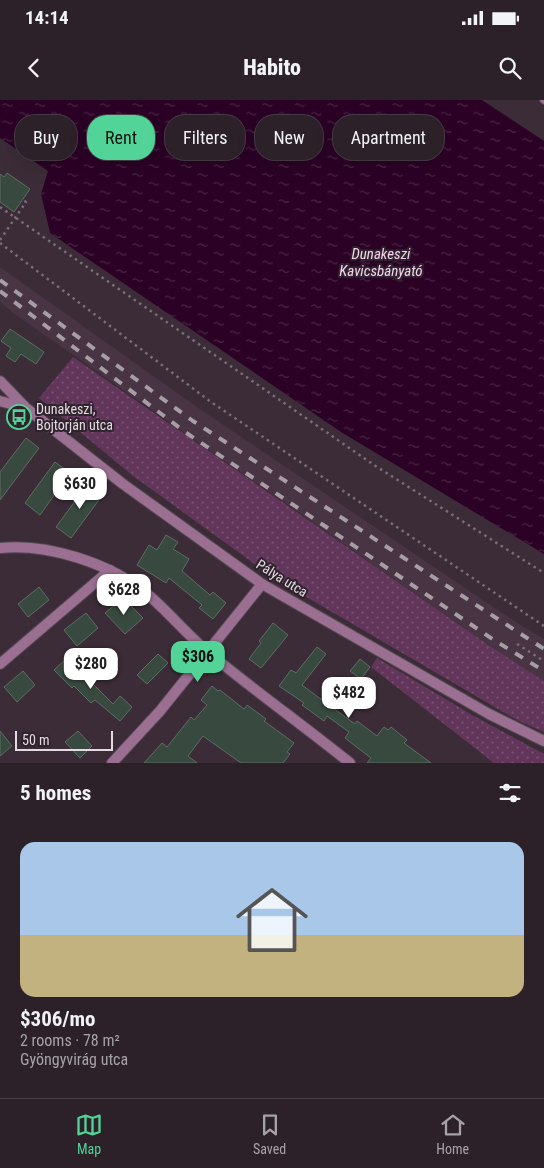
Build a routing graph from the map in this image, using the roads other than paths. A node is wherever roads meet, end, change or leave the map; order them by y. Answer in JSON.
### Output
{"nodes":[{"id":1,"x":0,"y":381,"type":"edge"},
{"id":2,"x":0,"y":401,"type":"edge"},
{"id":3,"x":26,"y":408,"type":"junction"},
{"id":4,"x":0,"y":548,"type":"edge"},
{"id":5,"x":110,"y":570,"type":"junction"},
{"id":6,"x":262,"y":584,"type":"junction"},
{"id":7,"x":208,"y":652,"type":"junction"},
{"id":8,"x":0,"y":664,"type":"edge"},
{"id":9,"x":544,"y":741,"type":"edge"},
{"id":10,"x":112,"y":763,"type":"edge"},
{"id":11,"x":350,"y":763,"type":"edge"}],
"edges":[{"from":1,"to":3,"type":"street","name":"Pálya utca"},
{"from":2,"to":3,"type":"street","name":"Pálya utca"},
{"from":3,"to":6,"type":"street","name":"Pálya utca"},
{"from":4,"to":5,"type":"street"},
{"from":5,"to":7,"type":"street"},
{"from":5,"to":8,"type":"street"},
{"from":6,"to":7,"type":"street"},
{"from":6,"to":9,"type":"street","name":"Pálya utca"},
{"from":7,"to":10,"type":"street"},
{"from":7,"to":11,"type":"street"}]}
